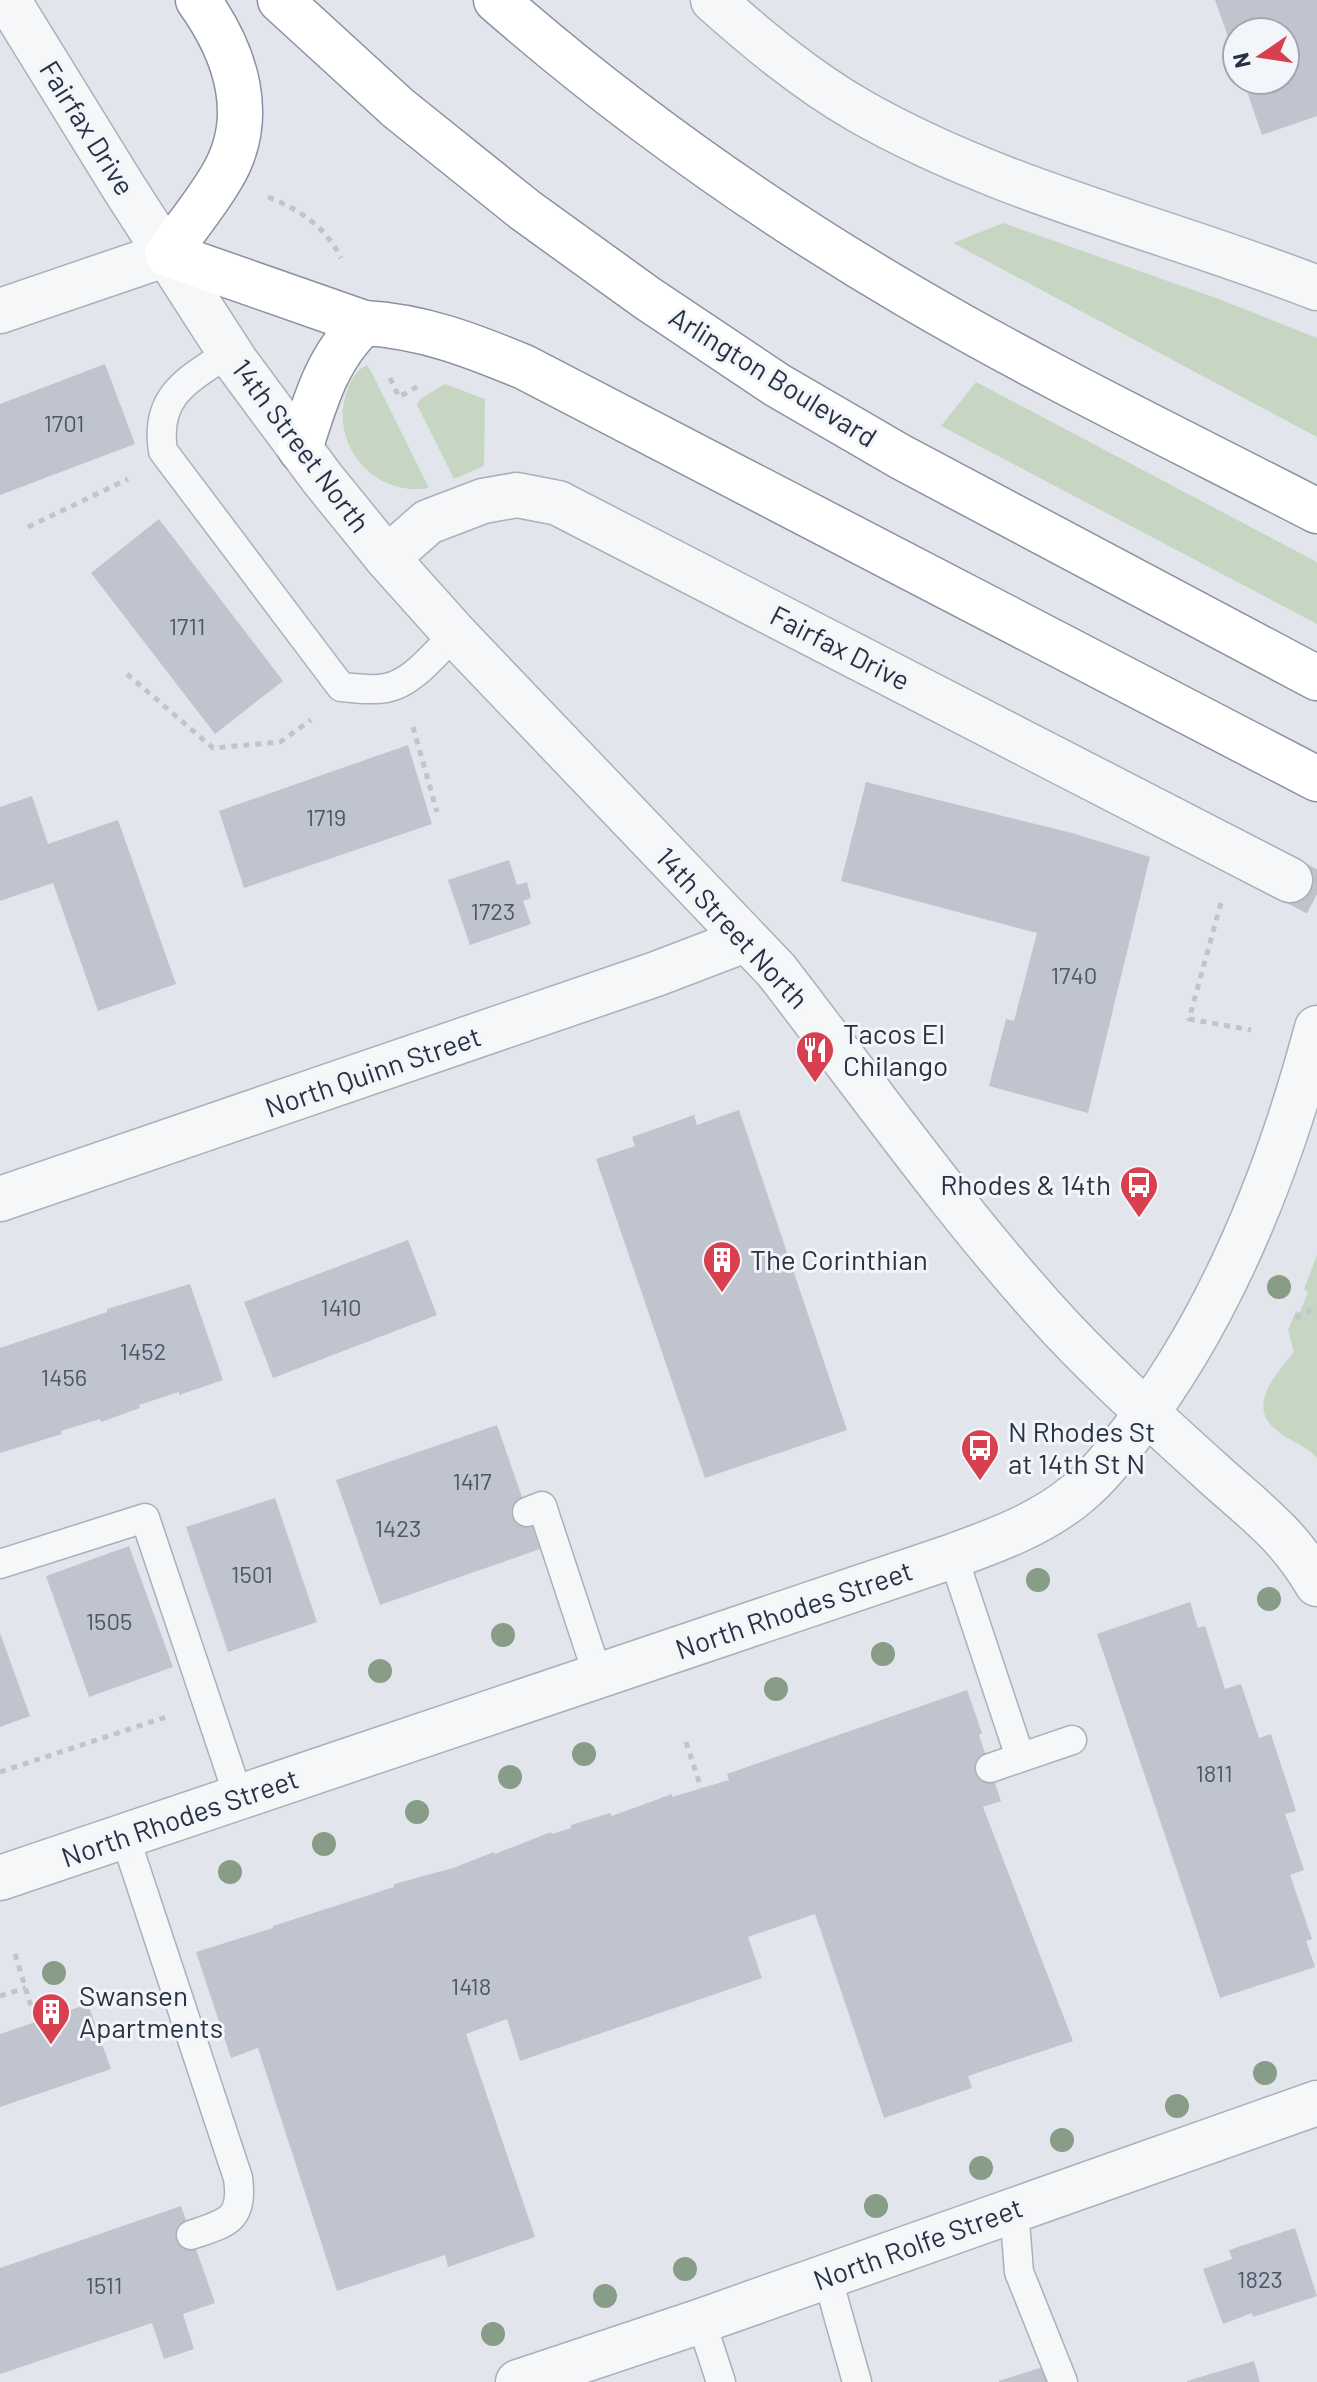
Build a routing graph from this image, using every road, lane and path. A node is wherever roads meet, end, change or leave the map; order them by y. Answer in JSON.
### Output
{"nodes":[{"id":1,"x":8,"y":0,"type":"edge"},
{"id":2,"x":198,"y":0,"type":"edge"},
{"id":3,"x":280,"y":0,"type":"edge"},
{"id":4,"x":496,"y":0,"type":"edge"},
{"id":5,"x":713,"y":0,"type":"edge"},
{"id":6,"x":256,"y":191,"type":"dead end"},
{"id":7,"x":167,"y":254,"type":"junction"},
{"id":8,"x":345,"y":266,"type":"dead end"},
{"id":9,"x":1317,"y":288,"type":"edge"},
{"id":10,"x":0,"y":311,"type":"edge"},
{"id":11,"x":364,"y":323,"type":"junction"},
{"id":12,"x":230,"y":352,"type":"junction"},
{"id":13,"x":300,"y":449,"type":"junction"},
{"id":14,"x":163,"y":451,"type":"junction"},
{"id":15,"x":1317,"y":511,"type":"edge"},
{"id":16,"x":28,"y":527,"type":"dead end"},
{"id":17,"x":387,"y":558,"type":"junction"},
{"id":18,"x":455,"y":634,"type":"junction"},
{"id":19,"x":127,"y":674,"type":"dead end"},
{"id":20,"x":1317,"y":678,"type":"edge"},
{"id":21,"x":341,"y":687,"type":"junction"},
{"id":22,"x":412,"y":726,"type":"dead end"},
{"id":23,"x":1317,"y":779,"type":"edge"},
{"id":24,"x":437,"y":812,"type":"dead end"},
{"id":25,"x":1290,"y":880,"type":"tunnel mouth"},
{"id":26,"x":1225,"y":888,"type":"dead end"},
{"id":27,"x":745,"y":940,"type":"junction"},
{"id":28,"x":1251,"y":1030,"type":"dead end"},
{"id":29,"x":1314,"y":1040,"type":"edge"},
{"id":30,"x":0,"y":1199,"type":"edge"},
{"id":31,"x":1317,"y":1307,"type":"edge"},
{"id":32,"x":1296,"y":1318,"type":"dead end"},
{"id":33,"x":1148,"y":1412,"type":"junction"},
{"id":34,"x":527,"y":1512,"type":"dead end"},
{"id":35,"x":953,"y":1556,"type":"junction"},
{"id":36,"x":0,"y":1564,"type":"edge"},
{"id":37,"x":1317,"y":1584,"type":"edge"},
{"id":38,"x":598,"y":1676,"type":"junction"},
{"id":39,"x":167,"y":1717,"type":"dead end"},
{"id":40,"x":1072,"y":1740,"type":"dead end"},
{"id":41,"x":686,"y":1742,"type":"dead end"},
{"id":42,"x":1020,"y":1757,"type":"junction"},
{"id":43,"x":990,"y":1768,"type":"dead end"},
{"id":44,"x":0,"y":1772,"type":"edge"},
{"id":45,"x":701,"y":1788,"type":"dead end"},
{"id":46,"x":239,"y":1798,"type":"junction"},
{"id":47,"x":125,"y":1837,"type":"junction"},
{"id":48,"x":0,"y":1878,"type":"edge"},
{"id":49,"x":15,"y":1954,"type":"dead end"},
{"id":50,"x":26,"y":1988,"type":"junction"},
{"id":51,"x":0,"y":1996,"type":"edge"},
{"id":52,"x":36,"y":2022,"type":"dead end"},
{"id":53,"x":1317,"y":2103,"type":"edge"},
{"id":54,"x":1014,"y":2209,"type":"junction"},
{"id":55,"x":191,"y":2235,"type":"dead end"},
{"id":56,"x":827,"y":2276,"type":"junction"},
{"id":57,"x":701,"y":2321,"type":"junction"},
{"id":58,"x":518,"y":2382,"type":"edge"},
{"id":59,"x":721,"y":2382,"type":"edge"},
{"id":60,"x":857,"y":2382,"type":"edge"},
{"id":61,"x":1063,"y":2382,"type":"edge"}],
"edges":[{"from":1,"to":7,"type":"street","name":"Fairfax Drive"},
{"from":2,"to":7,"type":"highway"},
{"from":3,"to":20,"type":"highway","name":"Arlington Boulevard"},
{"from":4,"to":15,"type":"highway"},
{"from":5,"to":9,"type":"street"},
{"from":6,"to":8,"type":"path"},
{"from":7,"to":10,"type":"street"},
{"from":7,"to":11,"type":"highway"},
{"from":7,"to":12,"type":"street","name":"14th Street North"},
{"from":11,"to":13,"type":"highway"},
{"from":11,"to":23,"type":"highway"},
{"from":12,"to":13,"type":"street","name":"14th Street North"},
{"from":12,"to":14,"type":"lane"},
{"from":13,"to":17,"type":"street","name":"14th Street North"},
{"from":14,"to":16,"type":"path"},
{"from":14,"to":21,"type":"lane"},
{"from":17,"to":18,"type":"street","name":"14th Street North"},
{"from":17,"to":25,"type":"street","name":"Fairfax Drive"},
{"from":18,"to":21,"type":"lane"},
{"from":18,"to":27,"type":"street","name":"14th Street North"},
{"from":19,"to":21,"type":"path"},
{"from":22,"to":24,"type":"path"},
{"from":26,"to":28,"type":"path"},
{"from":27,"to":30,"type":"street","name":"North Quinn Street"},
{"from":27,"to":33,"type":"street","name":"14th Street North"},
{"from":29,"to":33,"type":"street","name":"North Rhodes Street"},
{"from":31,"to":32,"type":"path"},
{"from":33,"to":35,"type":"street","name":"North Rhodes Street"},
{"from":33,"to":37,"type":"street","name":"14th Street North"},
{"from":34,"to":38,"type":"lane"},
{"from":35,"to":38,"type":"street","name":"North Rhodes Street"},
{"from":35,"to":42,"type":"lane"},
{"from":36,"to":46,"type":"lane"},
{"from":38,"to":46,"type":"street","name":"North Rhodes Street"},
{"from":39,"to":44,"type":"path"},
{"from":40,"to":42,"type":"lane"},
{"from":41,"to":45,"type":"path"},
{"from":42,"to":43,"type":"lane"},
{"from":46,"to":47,"type":"street","name":"North Rhodes Street"},
{"from":47,"to":48,"type":"street","name":"North Rhodes Street"},
{"from":47,"to":55,"type":"lane"},
{"from":49,"to":50,"type":"path"},
{"from":50,"to":51,"type":"path"},
{"from":50,"to":52,"type":"path"},
{"from":53,"to":54,"type":"street","name":"North Rolfe Street"},
{"from":54,"to":56,"type":"street","name":"North Rolfe Street"},
{"from":54,"to":61,"type":"lane"},
{"from":56,"to":57,"type":"street","name":"North Rolfe Street"},
{"from":56,"to":60,"type":"lane"},
{"from":57,"to":58,"type":"street","name":"North Rolfe Street"},
{"from":57,"to":59,"type":"lane"}]}
